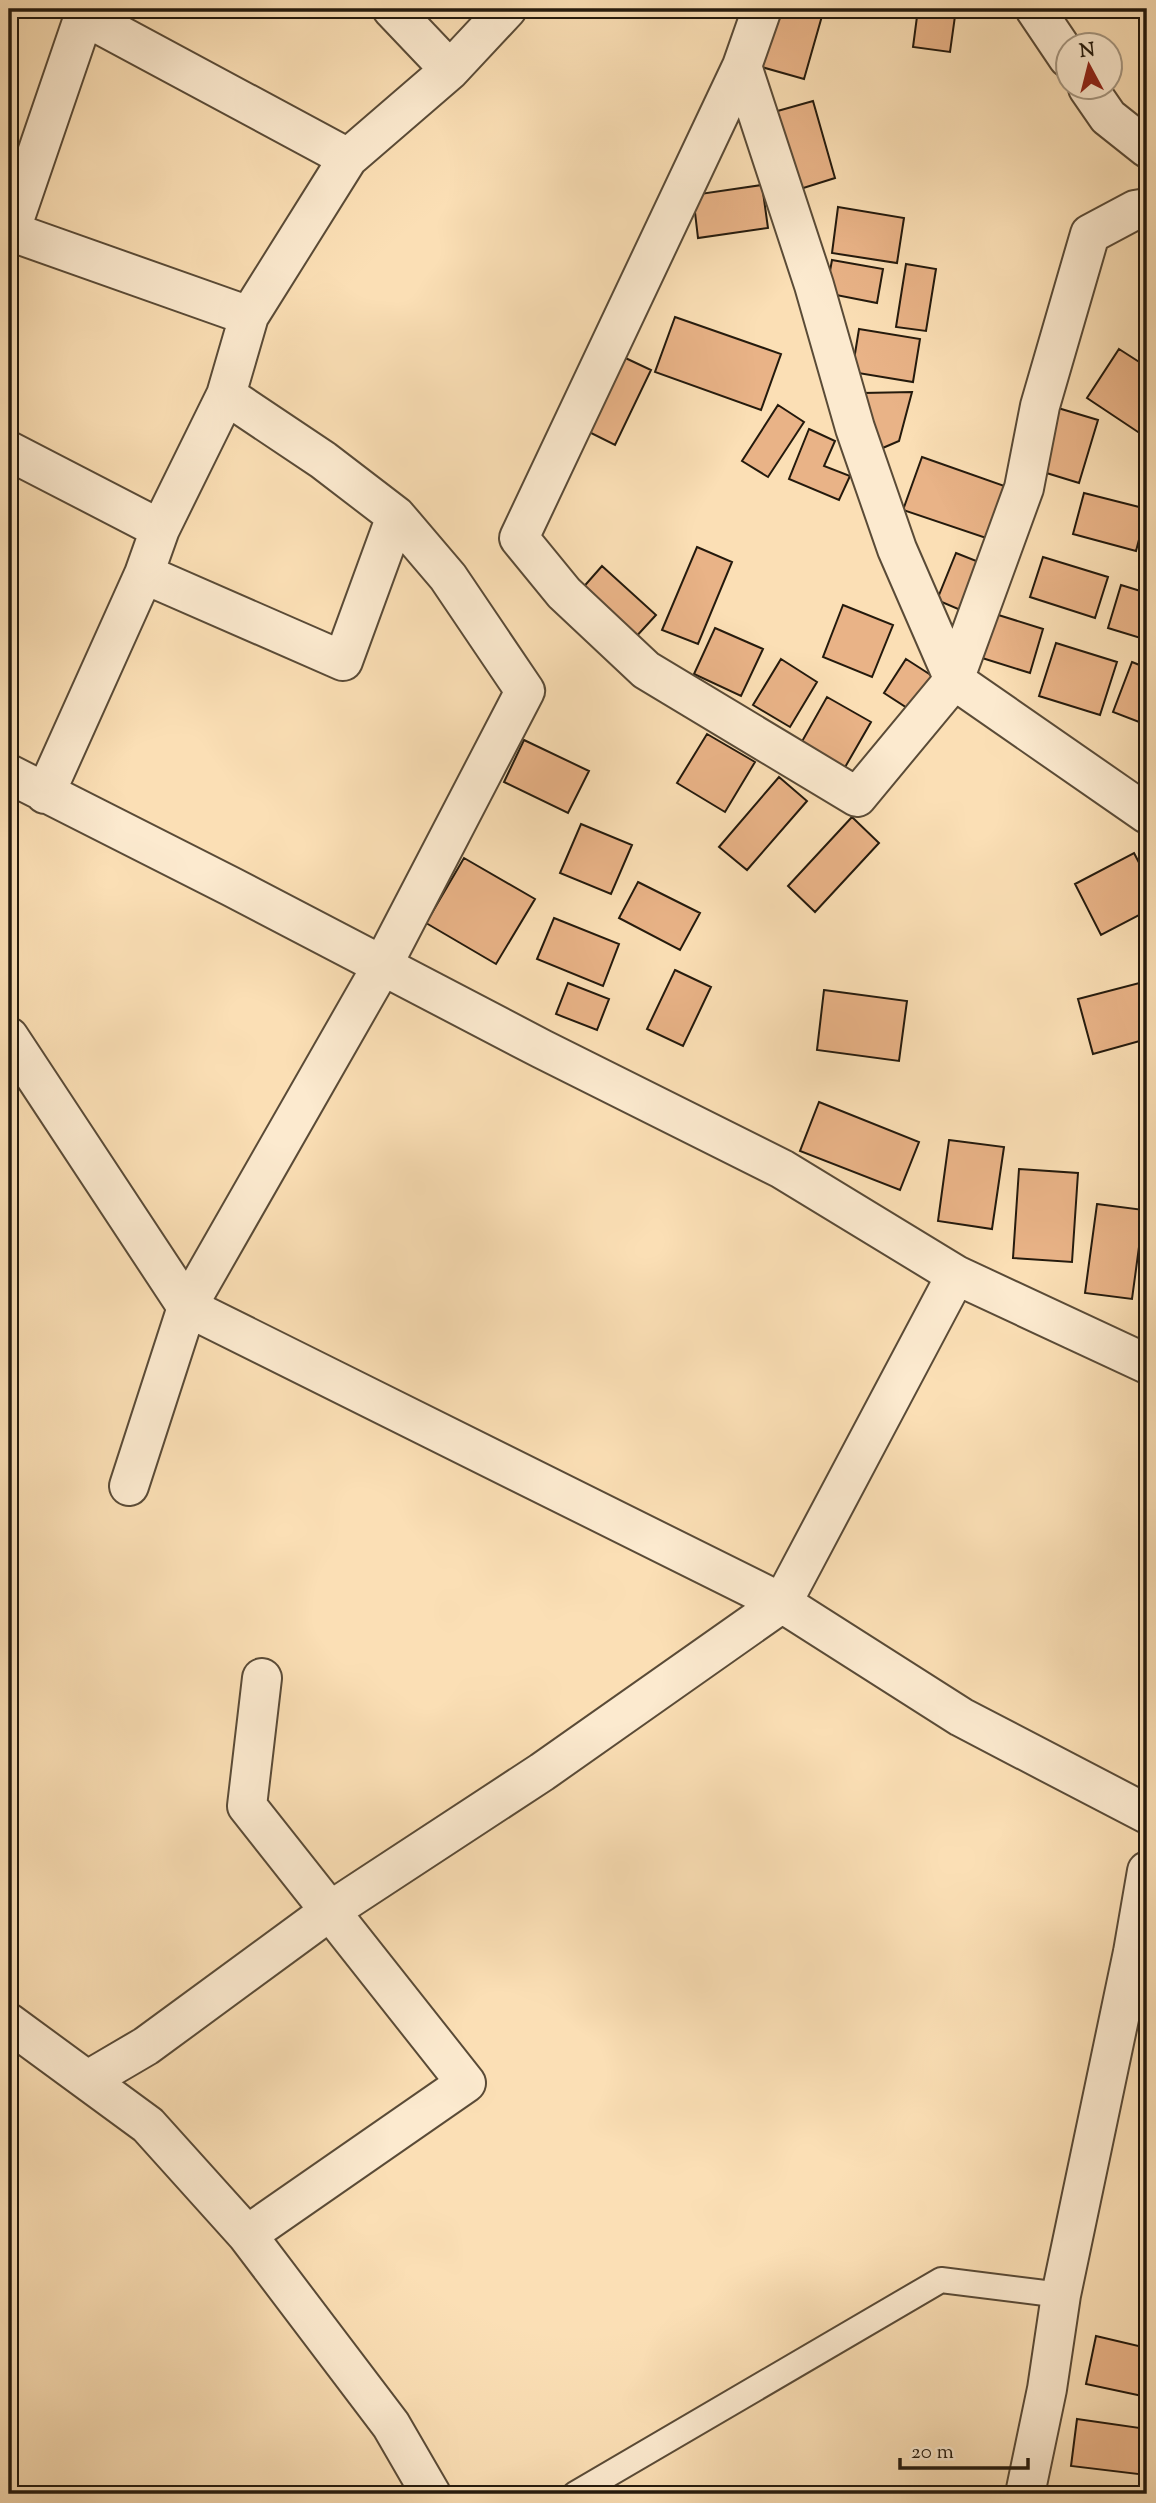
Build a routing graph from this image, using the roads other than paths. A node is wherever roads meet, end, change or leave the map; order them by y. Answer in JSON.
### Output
{"nodes":[{"id":1,"x":392,"y":9,"type":"edge"},
{"id":2,"x":507,"y":9,"type":"edge"},
{"id":3,"x":762,"y":9,"type":"edge"},
{"id":4,"x":1035,"y":9,"type":"edge"},
{"id":5,"x":1054,"y":36,"type":"edge"},
{"id":6,"x":742,"y":66,"type":"junction"},
{"id":7,"x":450,"y":70,"type":"junction"},
{"id":8,"x":1098,"y":102,"type":"edge"},
{"id":9,"x":1147,"y":148,"type":"edge"},
{"id":10,"x":348,"y":158,"type":"junction"},
{"id":11,"x":1147,"y":208,"type":"edge"},
{"id":12,"x":9,"y":232,"type":"edge"},
{"id":13,"x":249,"y":316,"type":"junction"},
{"id":14,"x":226,"y":395,"type":"junction"},
{"id":15,"x":9,"y":451,"type":"edge"},
{"id":16,"x":396,"y":516,"type":"junction"},
{"id":17,"x":160,"y":528,"type":"junction"},
{"id":18,"x":144,"y":574,"type":"junction"},
{"id":19,"x":954,"y":680,"type":"junction"},
{"id":20,"x":9,"y":774,"type":"edge"},
{"id":21,"x":45,"y":794,"type":"junction"},
{"id":22,"x":1147,"y":814,"type":"edge"},
{"id":23,"x":382,"y":965,"type":"junction"},
{"id":24,"x":9,"y":1037,"type":"edge"},
{"id":25,"x":956,"y":1275,"type":"junction"},
{"id":26,"x":187,"y":1307,"type":"junction"},
{"id":27,"x":1147,"y":1364,"type":"edge"},
{"id":28,"x":129,"y":1486,"type":"dead end"},
{"id":29,"x":782,"y":1603,"type":"junction"},
{"id":30,"x":262,"y":1678,"type":"dead end"},
{"id":31,"x":1147,"y":1814,"type":"edge"},
{"id":32,"x":1147,"y":1871,"type":"edge"},
{"id":33,"x":330,"y":1911,"type":"junction"},
{"id":34,"x":9,"y":2023,"type":"edge"},
{"id":35,"x":88,"y":2080,"type":"junction"},
{"id":36,"x":247,"y":2235,"type":"junction"},
{"id":37,"x":1061,"y":2295,"type":"junction"},
{"id":38,"x":431,"y":2494,"type":"edge"},
{"id":39,"x":575,"y":2494,"type":"edge"},
{"id":40,"x":1025,"y":2494,"type":"edge"}],
"edges":[{"from":1,"to":7,"type":"street"},
{"from":2,"to":7,"type":"street"},
{"from":3,"to":6,"type":"street"},
{"from":4,"to":5,"type":"street"},
{"from":6,"to":19,"type":"street"},
{"from":6,"to":19,"type":"street"},
{"from":7,"to":10,"type":"street"},
{"from":8,"to":9,"type":"street"},
{"from":10,"to":12,"type":"street"},
{"from":10,"to":13,"type":"street"},
{"from":11,"to":19,"type":"street"},
{"from":12,"to":13,"type":"street"},
{"from":13,"to":14,"type":"street"},
{"from":14,"to":16,"type":"street"},
{"from":14,"to":17,"type":"street"},
{"from":15,"to":17,"type":"street"},
{"from":16,"to":18,"type":"street"},
{"from":16,"to":23,"type":"street"},
{"from":17,"to":18,"type":"street"},
{"from":18,"to":21,"type":"street"},
{"from":19,"to":22,"type":"street"},
{"from":20,"to":21,"type":"street"},
{"from":21,"to":23,"type":"street"},
{"from":23,"to":25,"type":"street"},
{"from":23,"to":26,"type":"street"},
{"from":24,"to":26,"type":"street"},
{"from":25,"to":27,"type":"street"},
{"from":25,"to":29,"type":"street"},
{"from":26,"to":28,"type":"street"},
{"from":26,"to":29,"type":"street"},
{"from":29,"to":31,"type":"street"},
{"from":29,"to":33,"type":"street"},
{"from":30,"to":33,"type":"street"},
{"from":32,"to":37,"type":"street"},
{"from":33,"to":35,"type":"street"},
{"from":33,"to":36,"type":"street"},
{"from":34,"to":35,"type":"street"},
{"from":35,"to":36,"type":"street"},
{"from":36,"to":38,"type":"street"},
{"from":37,"to":39,"type":"lane"},
{"from":37,"to":40,"type":"street"}]}
